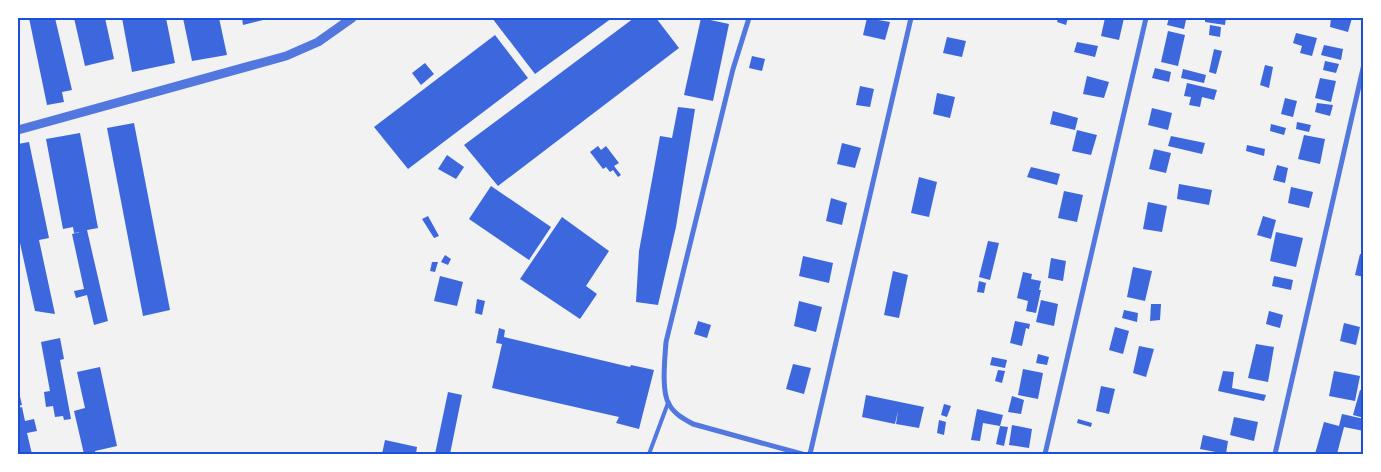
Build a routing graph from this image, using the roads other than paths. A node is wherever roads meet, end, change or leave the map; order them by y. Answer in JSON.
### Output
{"nodes":[{"id":1,"x":352,"y":18,"type":"edge"},
{"id":2,"x":749,"y":18,"type":"edge"},
{"id":3,"x":911,"y":18,"type":"edge"},
{"id":4,"x":1146,"y":18,"type":"edge"},
{"id":5,"x":1364,"y":64,"type":"edge"},
{"id":6,"x":18,"y":130,"type":"edge"},
{"id":7,"x":668,"y":404,"type":"junction"},
{"id":8,"x":649,"y":454,"type":"edge"},
{"id":9,"x":802,"y":454,"type":"edge"},
{"id":10,"x":810,"y":454,"type":"edge"},
{"id":11,"x":1045,"y":454,"type":"edge"},
{"id":12,"x":1275,"y":454,"type":"edge"}],
"edges":[{"from":1,"to":6,"type":"street"},
{"from":2,"to":7,"type":"street"},
{"from":3,"to":10,"type":"street"},
{"from":4,"to":11,"type":"street"},
{"from":5,"to":12,"type":"street"},
{"from":7,"to":8,"type":"lane"},
{"from":7,"to":9,"type":"street"}]}
